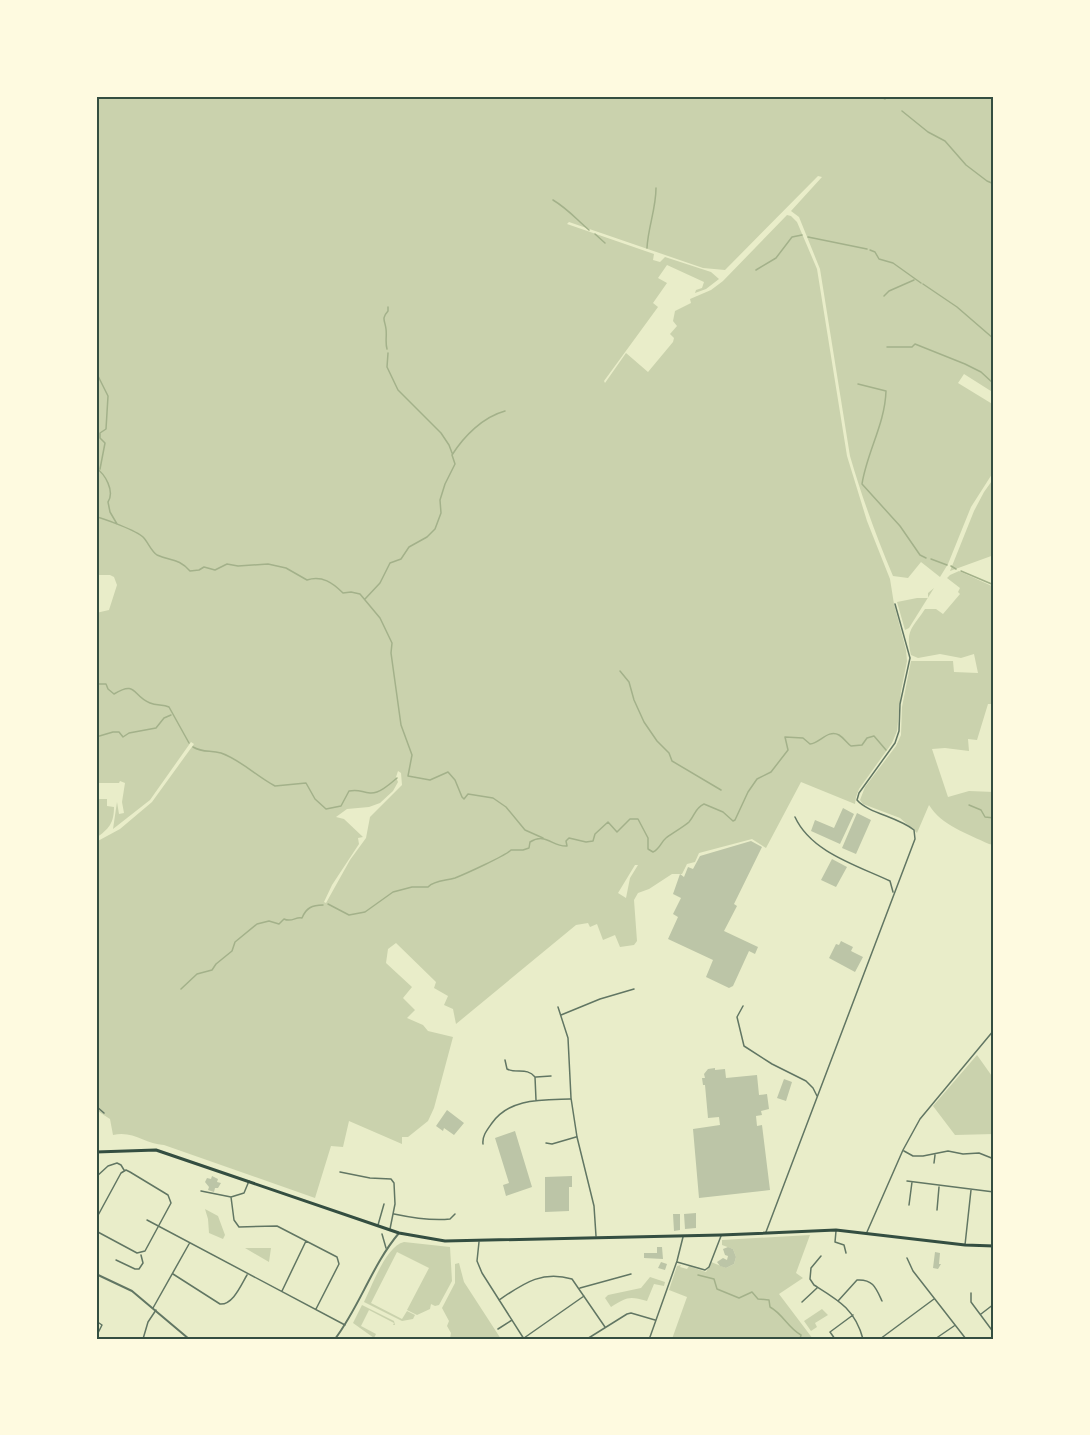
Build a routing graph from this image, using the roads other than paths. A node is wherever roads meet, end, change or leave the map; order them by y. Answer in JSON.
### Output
{"nodes":[{"id":1,"x":895,"y":604,"type":"dead end"},
{"id":2,"x":795,"y":817,"type":"dead end"},
{"id":3,"x":894,"y":893,"type":"junction"},
{"id":4,"x":634,"y":989,"type":"dead end"},
{"id":5,"x":743,"y":1006,"type":"dead end"},
{"id":6,"x":558,"y":1007,"type":"dead end"},
{"id":7,"x":561,"y":1016,"type":"junction"},
{"id":8,"x":994,"y":1030,"type":"edge"},
{"id":9,"x":505,"y":1060,"type":"dead end"},
{"id":10,"x":551,"y":1076,"type":"dead end"},
{"id":11,"x":535,"y":1077,"type":"junction"},
{"id":12,"x":817,"y":1097,"type":"junction"},
{"id":13,"x":571,"y":1098,"type":"junction"},
{"id":14,"x":536,"y":1100,"type":"junction"},
{"id":15,"x":96,"y":1106,"type":"edge"},
{"id":16,"x":104,"y":1113,"type":"dead end"},
{"id":17,"x":577,"y":1137,"type":"junction"},
{"id":18,"x":546,"y":1143,"type":"dead end"},
{"id":19,"x":483,"y":1144,"type":"dead end"},
{"id":20,"x":903,"y":1150,"type":"junction"},
{"id":21,"x":96,"y":1152,"type":"edge"},
{"id":22,"x":935,"y":1154,"type":"junction"},
{"id":23,"x":994,"y":1159,"type":"edge"},
{"id":24,"x":934,"y":1163,"type":"dead end"},
{"id":25,"x":124,"y":1171,"type":"junction"},
{"id":26,"x":339,"y":1172,"type":"dead end"},
{"id":27,"x":96,"y":1177,"type":"edge"},
{"id":28,"x":249,"y":1180,"type":"junction"},
{"id":29,"x":907,"y":1180,"type":"dead end"},
{"id":30,"x":912,"y":1181,"type":"junction"},
{"id":31,"x":939,"y":1185,"type":"junction"},
{"id":32,"x":971,"y":1190,"type":"junction"},
{"id":33,"x":201,"y":1191,"type":"dead end"},
{"id":34,"x":994,"y":1192,"type":"edge"},
{"id":35,"x":231,"y":1197,"type":"junction"},
{"id":36,"x":384,"y":1204,"type":"dead end"},
{"id":37,"x":909,"y":1205,"type":"dead end"},
{"id":38,"x":937,"y":1210,"type":"dead end"},
{"id":39,"x":393,"y":1214,"type":"junction"},
{"id":40,"x":455,"y":1214,"type":"dead end"},
{"id":41,"x":96,"y":1219,"type":"edge"},
{"id":42,"x":147,"y":1221,"type":"dead end"},
{"id":43,"x":160,"y":1226,"type":"junction"},
{"id":44,"x":378,"y":1226,"type":"junction"},
{"id":45,"x":389,"y":1229,"type":"junction"},
{"id":46,"x":836,"y":1230,"type":"junction"},
{"id":47,"x":96,"y":1231,"type":"edge"},
{"id":48,"x":766,"y":1232,"type":"junction"},
{"id":49,"x":399,"y":1233,"type":"junction"},
{"id":50,"x":867,"y":1233,"type":"junction"},
{"id":51,"x":382,"y":1234,"type":"dead end"},
{"id":52,"x":721,"y":1235,"type":"junction"},
{"id":53,"x":683,"y":1236,"type":"junction"},
{"id":54,"x":596,"y":1238,"type":"junction"},
{"id":55,"x":306,"y":1241,"type":"junction"},
{"id":56,"x":479,"y":1241,"type":"junction"},
{"id":57,"x":189,"y":1243,"type":"junction"},
{"id":58,"x":965,"y":1245,"type":"junction"},
{"id":59,"x":994,"y":1246,"type":"edge"},
{"id":60,"x":386,"y":1248,"type":"junction"},
{"id":61,"x":141,"y":1253,"type":"junction"},
{"id":62,"x":846,"y":1253,"type":"dead end"},
{"id":63,"x":821,"y":1256,"type":"dead end"},
{"id":64,"x":908,"y":1258,"type":"dead end"},
{"id":65,"x":116,"y":1260,"type":"dead end"},
{"id":66,"x":677,"y":1261,"type":"junction"},
{"id":67,"x":96,"y":1274,"type":"edge"},
{"id":68,"x":173,"y":1274,"type":"junction"},
{"id":69,"x":248,"y":1274,"type":"junction"},
{"id":70,"x":631,"y":1274,"type":"dead end"},
{"id":71,"x":818,"y":1287,"type":"junction"},
{"id":72,"x":579,"y":1288,"type":"junction"},
{"id":73,"x":281,"y":1291,"type":"junction"},
{"id":74,"x":971,"y":1293,"type":"dead end"},
{"id":75,"x":584,"y":1296,"type":"junction"},
{"id":76,"x":934,"y":1299,"type":"junction"},
{"id":77,"x":499,"y":1300,"type":"junction"},
{"id":78,"x":838,"y":1301,"type":"junction"},
{"id":79,"x":882,"y":1301,"type":"dead end"},
{"id":80,"x":802,"y":1302,"type":"dead end"},
{"id":81,"x":994,"y":1304,"type":"edge"},
{"id":82,"x":155,"y":1309,"type":"junction"},
{"id":83,"x":316,"y":1310,"type":"junction"},
{"id":84,"x":980,"y":1314,"type":"junction"},
{"id":85,"x":853,"y":1315,"type":"junction"},
{"id":86,"x":512,"y":1320,"type":"junction"},
{"id":87,"x":656,"y":1320,"type":"junction"},
{"id":88,"x":96,"y":1321,"type":"edge"},
{"id":89,"x":346,"y":1325,"type":"junction"},
{"id":90,"x":955,"y":1325,"type":"junction"},
{"id":91,"x":605,"y":1327,"type":"junction"},
{"id":92,"x":498,"y":1329,"type":"dead end"},
{"id":93,"x":994,"y":1333,"type":"edge"},
{"id":94,"x":96,"y":1337,"type":"edge"},
{"id":95,"x":143,"y":1339,"type":"edge"},
{"id":96,"x":189,"y":1339,"type":"edge"},
{"id":97,"x":334,"y":1339,"type":"edge"},
{"id":98,"x":524,"y":1339,"type":"edge"},
{"id":99,"x":587,"y":1339,"type":"edge"},
{"id":100,"x":648,"y":1339,"type":"edge"},
{"id":101,"x":835,"y":1339,"type":"edge"},
{"id":102,"x":863,"y":1339,"type":"edge"},
{"id":103,"x":880,"y":1339,"type":"edge"},
{"id":104,"x":935,"y":1339,"type":"edge"},
{"id":105,"x":966,"y":1339,"type":"edge"}],
"edges":[{"from":1,"to":3,"type":"street"},
{"from":2,"to":3,"type":"street"},
{"from":3,"to":12,"type":"street"},
{"from":4,"to":7,"type":"street"},
{"from":5,"to":12,"type":"street"},
{"from":6,"to":7,"type":"street"},
{"from":7,"to":13,"type":"street"},
{"from":8,"to":20,"type":"street"},
{"from":9,"to":11,"type":"street"},
{"from":10,"to":11,"type":"street"},
{"from":11,"to":14,"type":"street"},
{"from":12,"to":48,"type":"street"},
{"from":13,"to":14,"type":"street"},
{"from":13,"to":17,"type":"street"},
{"from":14,"to":19,"type":"street"},
{"from":15,"to":16,"type":"street"},
{"from":17,"to":18,"type":"street"},
{"from":17,"to":54,"type":"street"},
{"from":20,"to":22,"type":"street"},
{"from":20,"to":50,"type":"street"},
{"from":21,"to":28,"type":"highway"},
{"from":22,"to":23,"type":"street"},
{"from":22,"to":24,"type":"street"},
{"from":25,"to":27,"type":"street"},
{"from":25,"to":41,"type":"street"},
{"from":25,"to":43,"type":"street"},
{"from":26,"to":39,"type":"street"},
{"from":28,"to":35,"type":"street"},
{"from":28,"to":44,"type":"highway"},
{"from":29,"to":30,"type":"street"},
{"from":30,"to":31,"type":"street"},
{"from":30,"to":37,"type":"street"},
{"from":31,"to":32,"type":"street"},
{"from":31,"to":38,"type":"street"},
{"from":32,"to":34,"type":"street"},
{"from":32,"to":58,"type":"street"},
{"from":33,"to":35,"type":"street"},
{"from":35,"to":55,"type":"street"},
{"from":36,"to":44,"type":"street"},
{"from":39,"to":40,"type":"street"},
{"from":39,"to":45,"type":"street"},
{"from":42,"to":43,"type":"street"},
{"from":43,"to":57,"type":"street"},
{"from":43,"to":61,"type":"street"},
{"from":44,"to":45,"type":"highway"},
{"from":45,"to":49,"type":"highway"},
{"from":46,"to":48,"type":"highway"},
{"from":46,"to":50,"type":"highway"},
{"from":46,"to":62,"type":"street"},
{"from":47,"to":61,"type":"street"},
{"from":48,"to":52,"type":"highway"},
{"from":49,"to":56,"type":"highway"},
{"from":49,"to":60,"type":"street"},
{"from":50,"to":58,"type":"highway"},
{"from":51,"to":60,"type":"street"},
{"from":52,"to":53,"type":"highway"},
{"from":52,"to":66,"type":"street"},
{"from":53,"to":54,"type":"highway"},
{"from":53,"to":66,"type":"street"},
{"from":54,"to":56,"type":"highway"},
{"from":55,"to":73,"type":"street"},
{"from":55,"to":83,"type":"street"},
{"from":56,"to":77,"type":"street"},
{"from":57,"to":68,"type":"street"},
{"from":57,"to":69,"type":"street"},
{"from":58,"to":59,"type":"highway"},
{"from":60,"to":89,"type":"street"},
{"from":61,"to":65,"type":"street"},
{"from":63,"to":71,"type":"street"},
{"from":64,"to":76,"type":"street"},
{"from":66,"to":87,"type":"street"},
{"from":67,"to":82,"type":"street"},
{"from":68,"to":69,"type":"street"},
{"from":68,"to":82,"type":"street"},
{"from":69,"to":73,"type":"street"},
{"from":70,"to":72,"type":"street"},
{"from":71,"to":78,"type":"street"},
{"from":71,"to":80,"type":"street"},
{"from":72,"to":75,"type":"street"},
{"from":72,"to":77,"type":"street"},
{"from":73,"to":83,"type":"street"},
{"from":74,"to":84,"type":"street"},
{"from":75,"to":91,"type":"street"},
{"from":75,"to":98,"type":"street"},
{"from":76,"to":90,"type":"street"},
{"from":76,"to":103,"type":"street"},
{"from":77,"to":86,"type":"street"},
{"from":78,"to":79,"type":"street"},
{"from":78,"to":85,"type":"street"},
{"from":81,"to":84,"type":"street"},
{"from":82,"to":95,"type":"street"},
{"from":82,"to":96,"type":"street"},
{"from":83,"to":89,"type":"street"},
{"from":84,"to":93,"type":"street"},
{"from":85,"to":101,"type":"street"},
{"from":85,"to":102,"type":"street"},
{"from":86,"to":92,"type":"street"},
{"from":86,"to":98,"type":"street"},
{"from":87,"to":91,"type":"street"},
{"from":87,"to":100,"type":"street"},
{"from":88,"to":94,"type":"street"},
{"from":89,"to":97,"type":"street"},
{"from":90,"to":104,"type":"street"},
{"from":90,"to":105,"type":"street"},
{"from":91,"to":99,"type":"street"}]}
